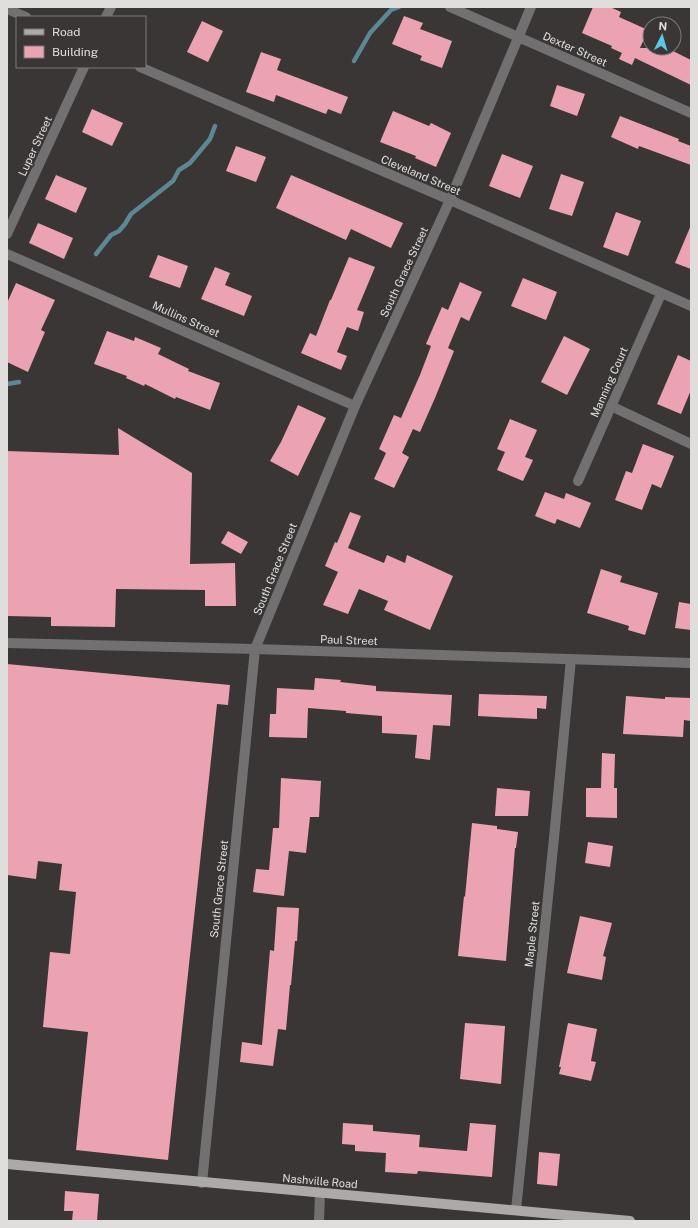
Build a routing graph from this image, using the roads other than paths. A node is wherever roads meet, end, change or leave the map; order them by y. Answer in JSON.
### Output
{"nodes":[{"id":1,"x":111,"y":7,"type":"edge"},
{"id":2,"x":450,"y":7,"type":"edge"},
{"id":3,"x":531,"y":7,"type":"edge"},
{"id":4,"x":7,"y":9,"type":"edge"},
{"id":5,"x":24,"y":16,"type":"edge"},
{"id":6,"x":106,"y":16,"type":"edge"},
{"id":7,"x":518,"y":36,"type":"junction"},
{"id":8,"x":84,"y":68,"type":"edge"},
{"id":9,"x":142,"y":68,"type":"edge"},
{"id":10,"x":691,"y":113,"type":"edge"},
{"id":11,"x":450,"y":200,"type":"junction"},
{"id":12,"x":7,"y":234,"type":"edge"},
{"id":13,"x":7,"y":254,"type":"edge"},
{"id":14,"x":661,"y":294,"type":"junction"},
{"id":15,"x":691,"y":306,"type":"edge"},
{"id":16,"x":355,"y":406,"type":"junction"},
{"id":17,"x":611,"y":406,"type":"junction"},
{"id":18,"x":691,"y":444,"type":"edge"},
{"id":19,"x":578,"y":481,"type":"dead end"},
{"id":20,"x":7,"y":643,"type":"edge"},
{"id":21,"x":255,"y":649,"type":"junction"},
{"id":22,"x":571,"y":659,"type":"junction"},
{"id":23,"x":691,"y":663,"type":"edge"},
{"id":24,"x":7,"y":1164,"type":"edge"},
{"id":25,"x":202,"y":1183,"type":"junction"},
{"id":26,"x":320,"y":1193,"type":"junction"},
{"id":27,"x":516,"y":1210,"type":"junction"},
{"id":28,"x":319,"y":1221,"type":"edge"},
{"id":29,"x":630,"y":1221,"type":"edge"}],
"edges":[{"from":1,"to":6,"type":"street"},
{"from":2,"to":7,"type":"street","name":"Dexter Street"},
{"from":3,"to":7,"type":"street","name":"South Grace Street"},
{"from":4,"to":5,"type":"street"},
{"from":7,"to":10,"type":"street","name":"Dexter Street"},
{"from":7,"to":11,"type":"street","name":"South Grace Street"},
{"from":8,"to":12,"type":"street","name":"Luper Street"},
{"from":9,"to":11,"type":"street","name":"Cleveland Street"},
{"from":11,"to":14,"type":"street","name":"Cleveland Street"},
{"from":11,"to":16,"type":"street","name":"South Grace Street"},
{"from":13,"to":16,"type":"street","name":"Mullins Street"},
{"from":14,"to":15,"type":"street","name":"Cleveland Street"},
{"from":14,"to":17,"type":"street","name":"Manning Court"},
{"from":16,"to":21,"type":"street","name":"South Grace Street"},
{"from":17,"to":18,"type":"street"},
{"from":17,"to":19,"type":"street","name":"Manning Court"},
{"from":20,"to":21,"type":"street","name":"Paul Street"},
{"from":21,"to":22,"type":"street","name":"Paul Street"},
{"from":21,"to":25,"type":"street","name":"South Grace Street"},
{"from":22,"to":23,"type":"street","name":"Paul Street"},
{"from":22,"to":27,"type":"street","name":"Maple Street"},
{"from":24,"to":25,"type":"main road","name":"Nashville Road"},
{"from":25,"to":26,"type":"main road","name":"Nashville Road"},
{"from":26,"to":27,"type":"main road","name":"Nashville Road"},
{"from":26,"to":28,"type":"street"},
{"from":27,"to":29,"type":"main road","name":"Nashville Road"}]}
